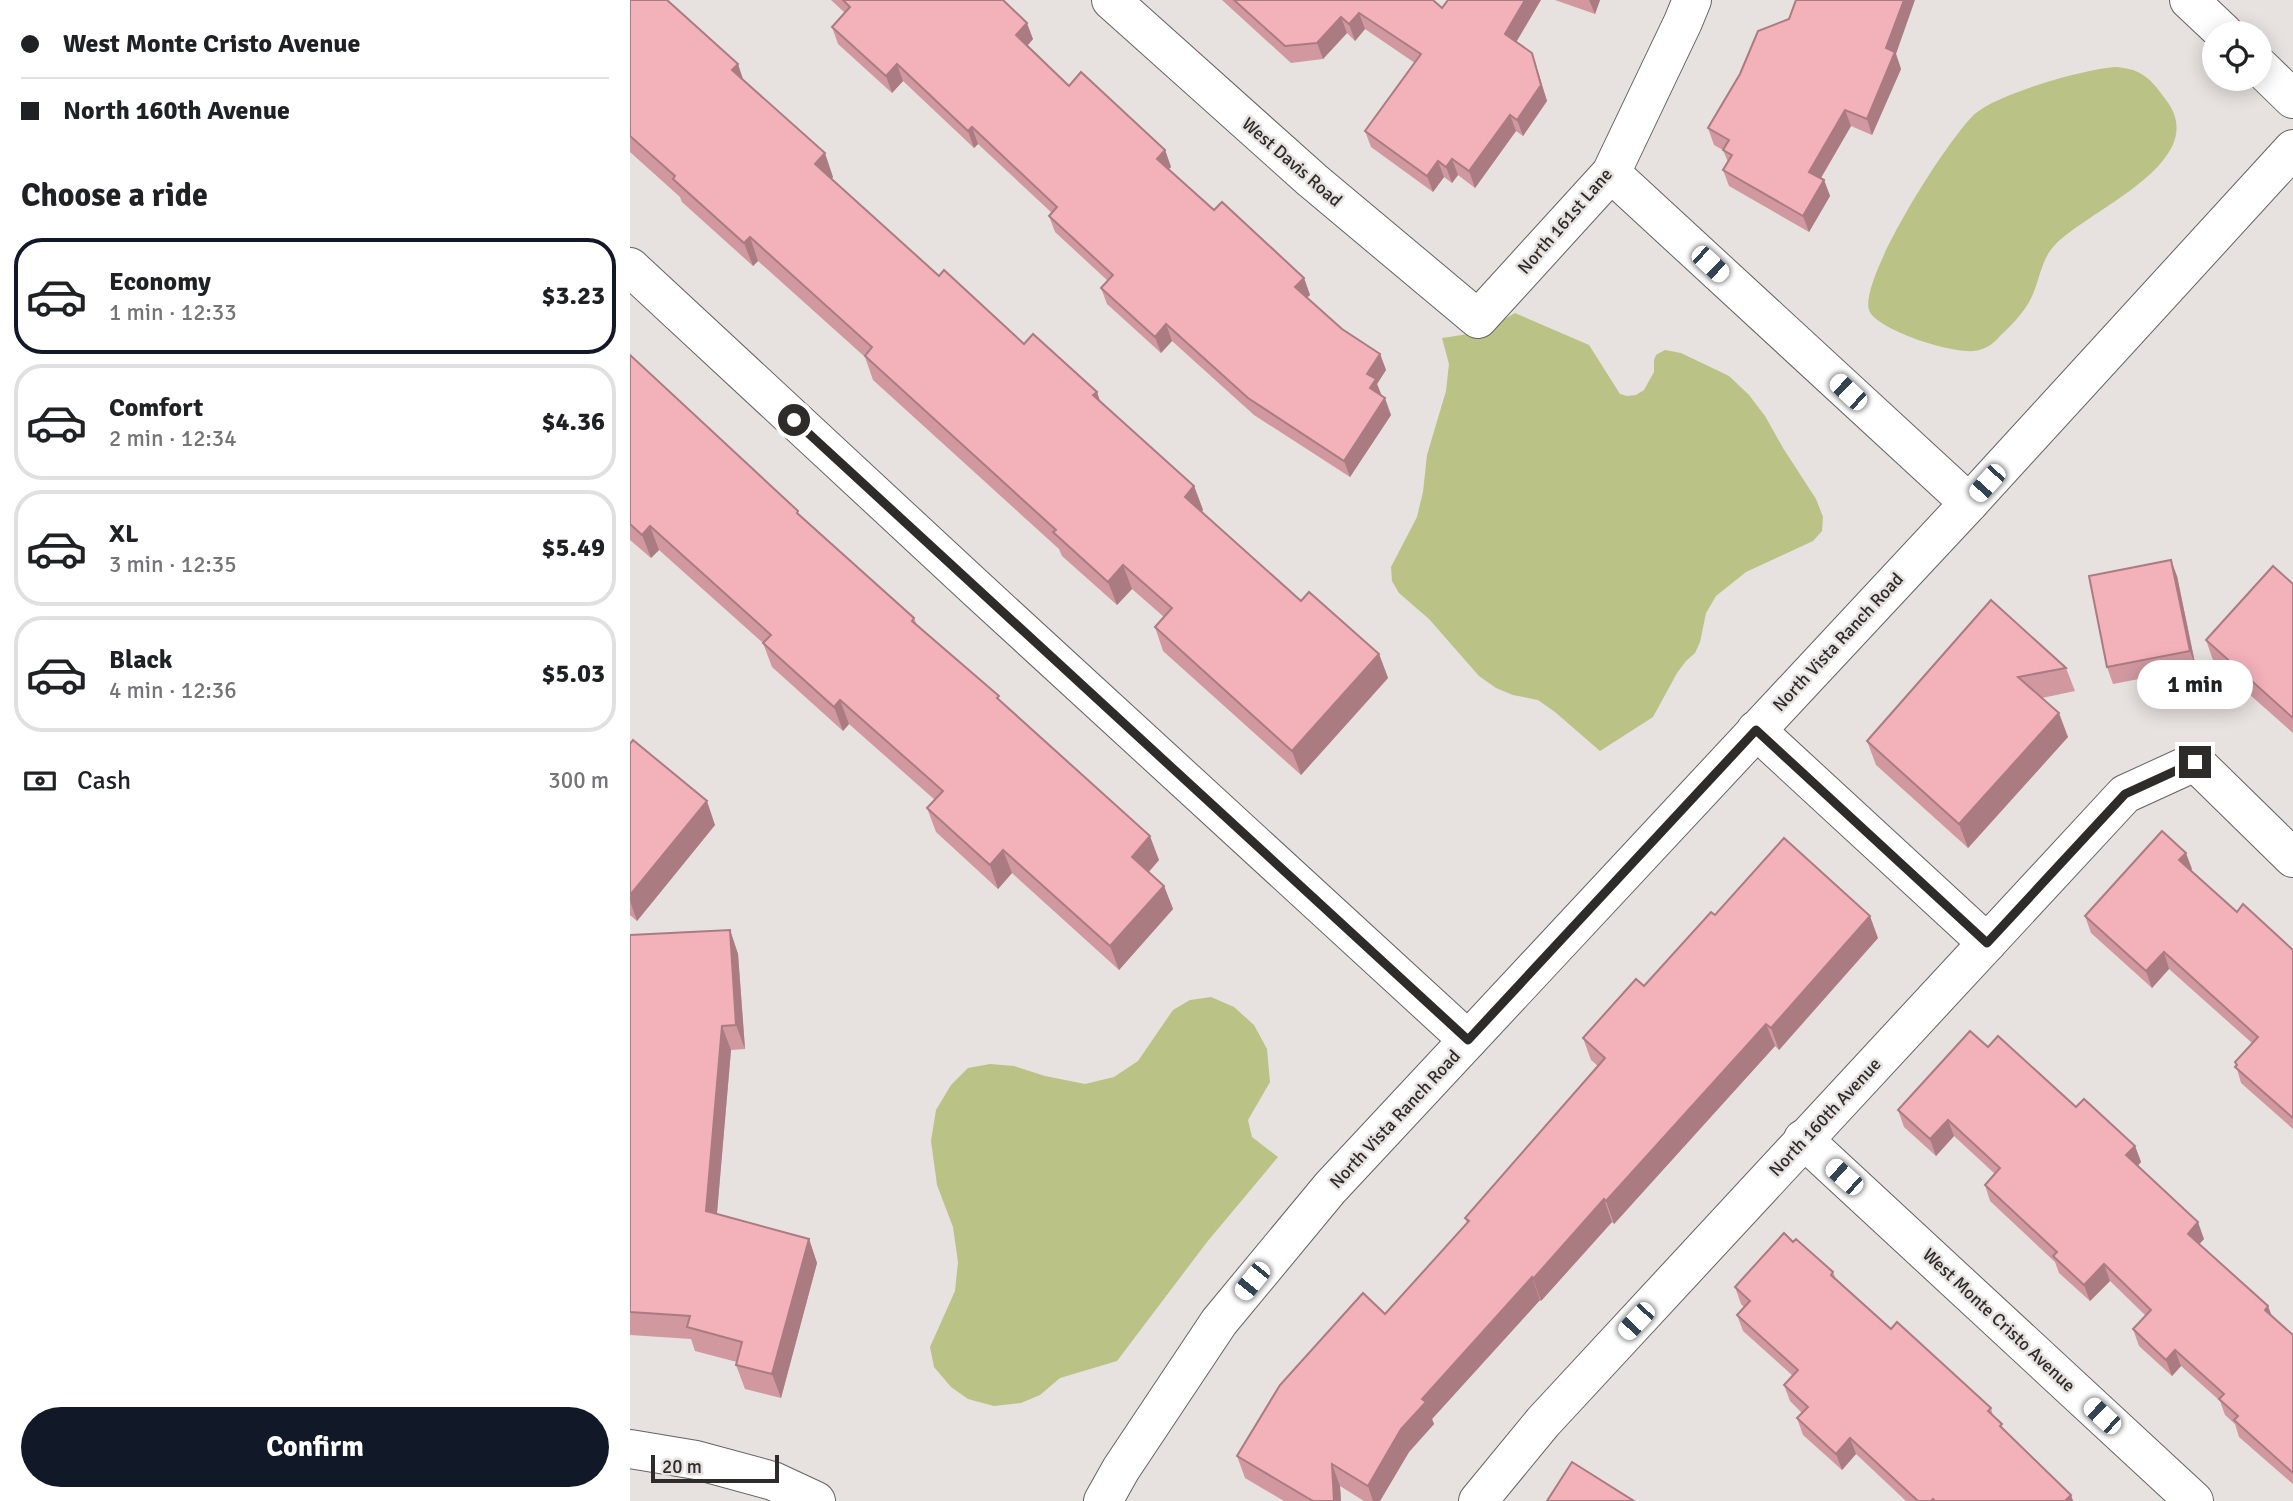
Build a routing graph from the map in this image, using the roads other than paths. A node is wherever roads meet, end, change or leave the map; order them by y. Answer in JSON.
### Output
{"nodes":[{"id":1,"x":1111,"y":0,"type":"edge"},
{"id":2,"x":1692,"y":0,"type":"edge"},
{"id":3,"x":2189,"y":0,"type":"edge"},
{"id":4,"x":2211,"y":21,"type":"edge"},
{"id":5,"x":2272,"y":79,"type":"edge"},
{"id":6,"x":2293,"y":99,"type":"edge"},
{"id":7,"x":2293,"y":149,"type":"edge"},
{"id":8,"x":1611,"y":173,"type":"junction"},
{"id":9,"x":630,"y":267,"type":"edge"},
{"id":10,"x":1478,"y":319,"type":"joint"},
{"id":11,"x":1969,"y":503,"type":"junction"},
{"id":12,"x":1756,"y":730,"type":"junction"},
{"id":13,"x":2293,"y":858,"type":"edge"},
{"id":14,"x":1987,"y":943,"type":"junction"},
{"id":15,"x":1468,"y":1040,"type":"junction"},
{"id":16,"x":1803,"y":1139,"type":"junction"},
{"id":17,"x":630,"y":1449,"type":"edge"},
{"id":18,"x":816,"y":1501,"type":"edge"},
{"id":19,"x":1103,"y":1501,"type":"edge"},
{"id":20,"x":1478,"y":1501,"type":"edge"},
{"id":21,"x":2194,"y":1501,"type":"edge"}],
"edges":[{"from":1,"to":10,"type":"street","name":"West Davis Road"},
{"from":2,"to":8,"type":"street","name":"North 161st Lane"},
{"from":3,"to":4,"type":"street"},
{"from":5,"to":6,"type":"street"},
{"from":7,"to":11,"type":"street","name":"North Vista Ranch Road"},
{"from":8,"to":10,"type":"street","name":"North 161st Lane"},
{"from":8,"to":11,"type":"street"},
{"from":9,"to":15,"type":"street"},
{"from":11,"to":12,"type":"street","name":"North Vista Ranch Road"},
{"from":12,"to":14,"type":"street"},
{"from":12,"to":15,"type":"street","name":"North Vista Ranch Road"},
{"from":13,"to":14,"type":"street","name":"North 160th Avenue"},
{"from":14,"to":16,"type":"street","name":"North 160th Avenue"},
{"from":15,"to":19,"type":"street","name":"North Vista Ranch Road"},
{"from":16,"to":20,"type":"street","name":"North 160th Avenue"},
{"from":16,"to":21,"type":"street","name":"West Monte Cristo Avenue"},
{"from":17,"to":18,"type":"street"}]}
